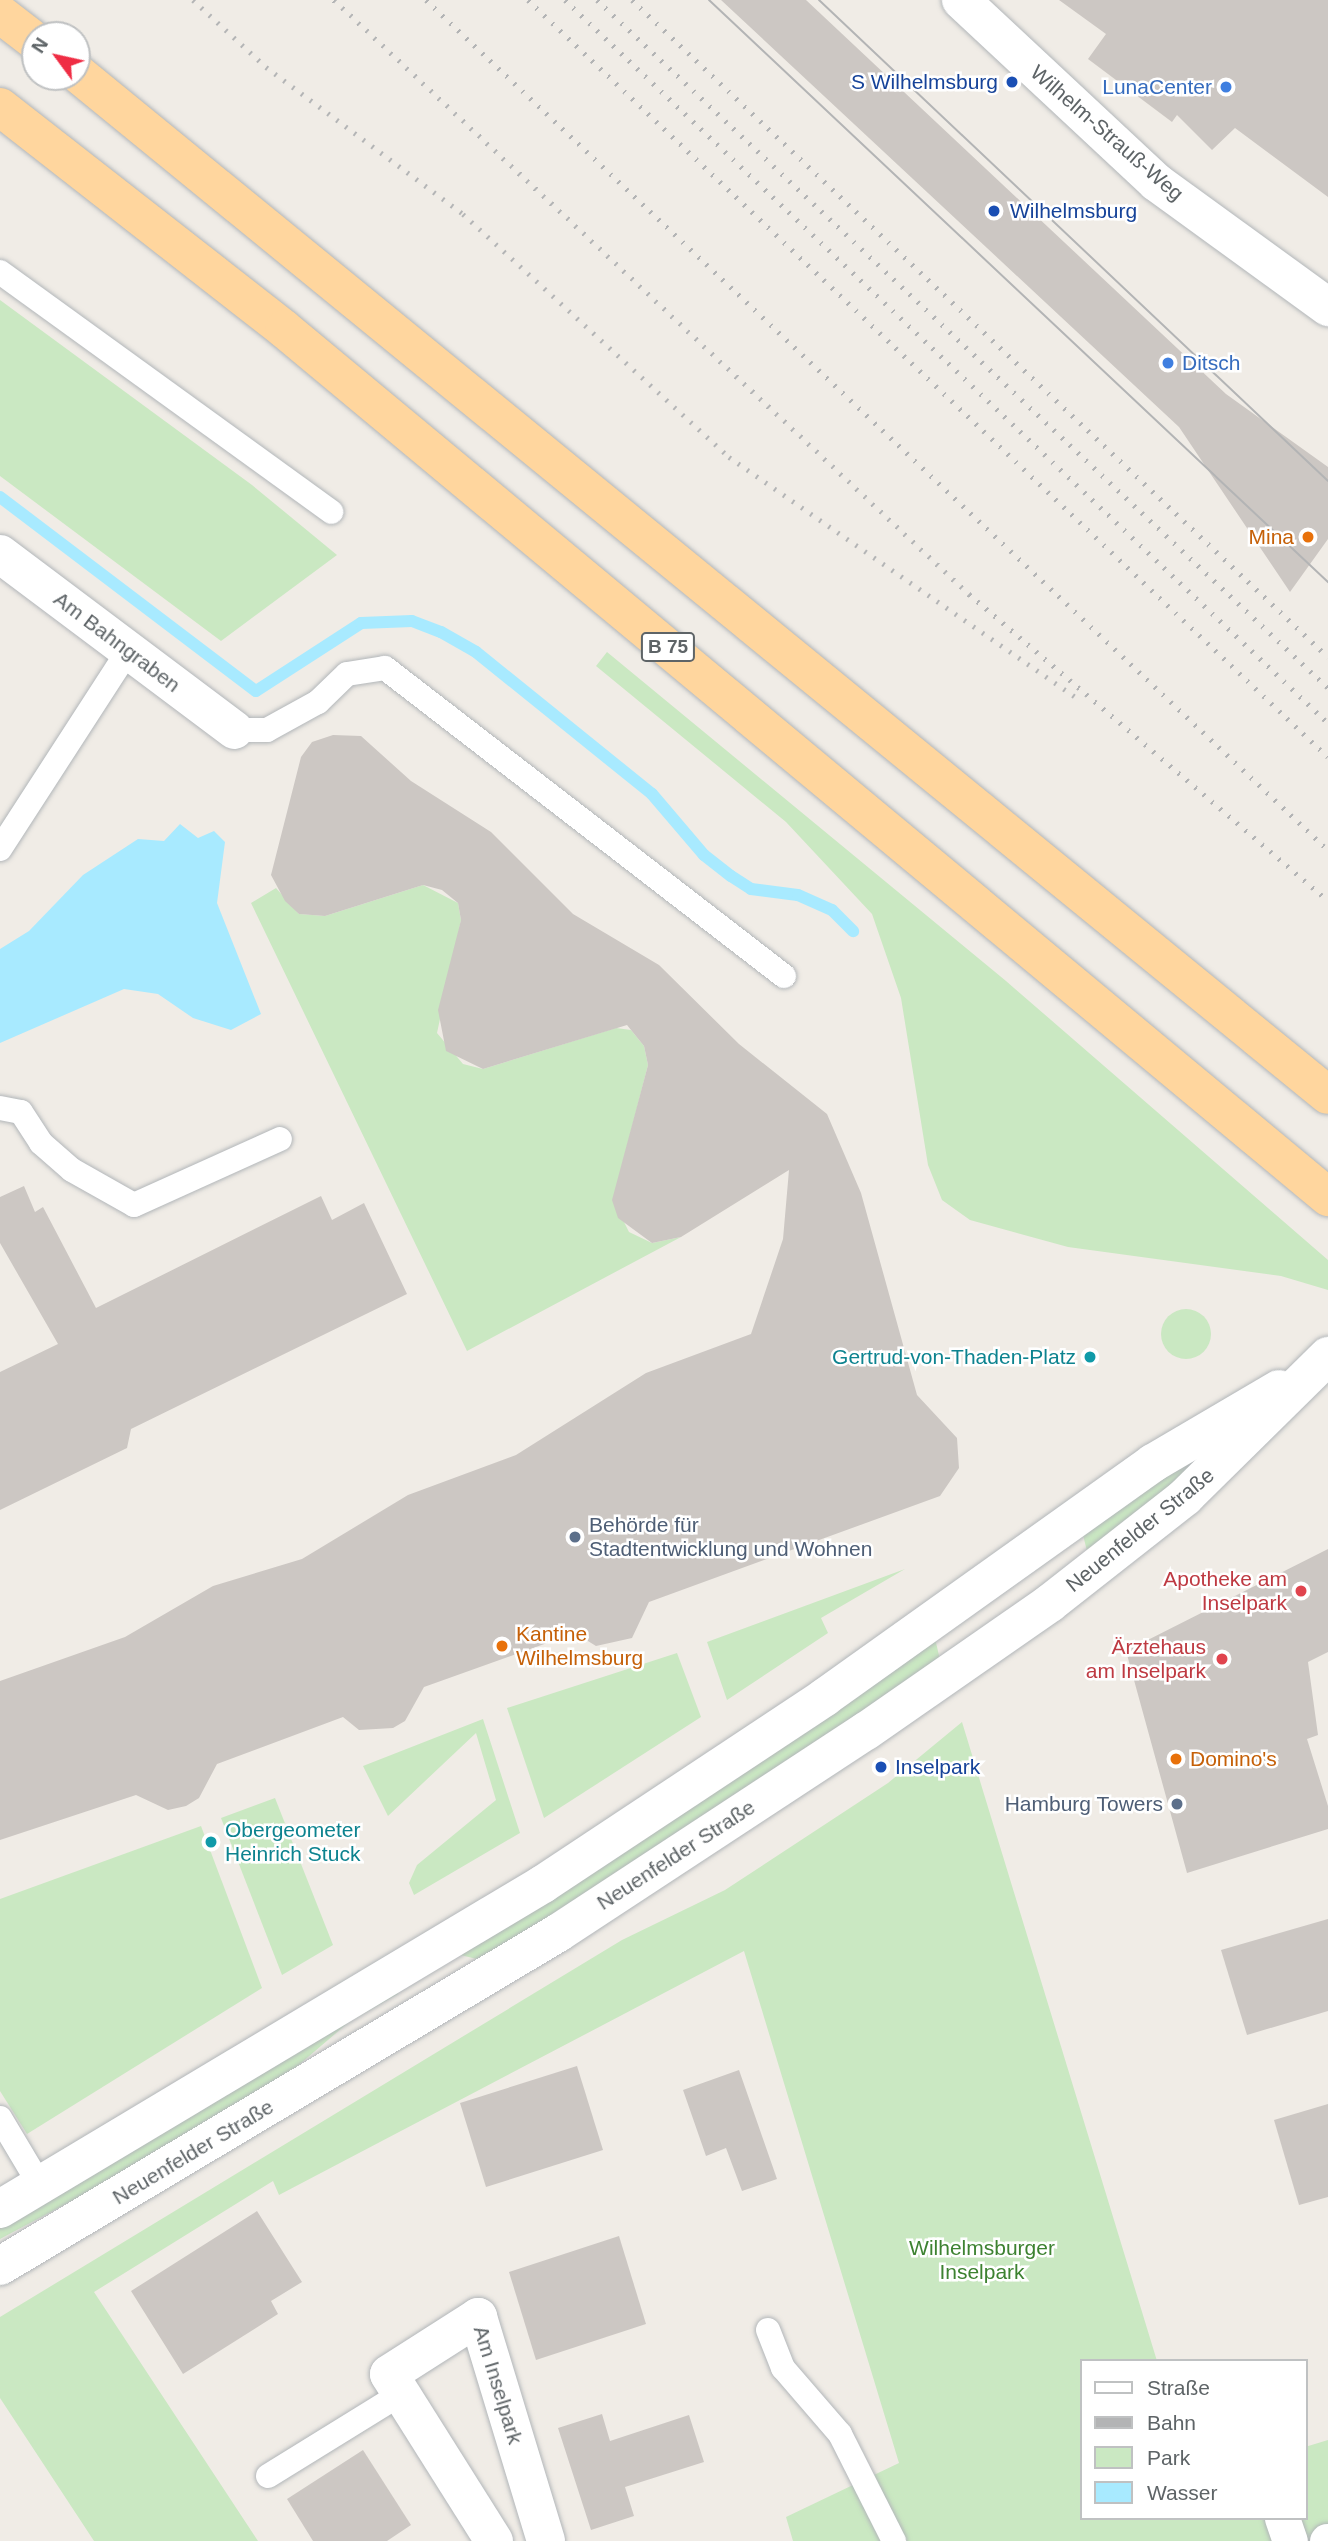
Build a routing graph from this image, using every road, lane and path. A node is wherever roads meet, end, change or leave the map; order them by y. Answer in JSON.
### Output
{"nodes":[{"id":1,"x":961,"y":0,"type":"edge"},
{"id":2,"x":0,"y":15,"type":"edge"},
{"id":3,"x":21,"y":31,"type":"edge"},
{"id":4,"x":91,"y":85,"type":"edge"},
{"id":5,"x":0,"y":107,"type":"edge"},
{"id":6,"x":0,"y":272,"type":"edge"},
{"id":7,"x":1328,"y":307,"type":"edge"},
{"id":8,"x":331,"y":512,"type":"dead end"},
{"id":9,"x":0,"y":554,"type":"edge"},
{"id":10,"x":130,"y":648,"type":"junction"},
{"id":11,"x":234,"y":730,"type":"joint"},
{"id":12,"x":0,"y":849,"type":"edge"},
{"id":13,"x":784,"y":976,"type":"dead end"},
{"id":14,"x":1328,"y":1096,"type":"edge"},
{"id":15,"x":0,"y":1108,"type":"edge"},
{"id":16,"x":280,"y":1139,"type":"dead end"},
{"id":17,"x":1328,"y":1197,"type":"edge"},
{"id":18,"x":1315,"y":1366,"type":"edge"},
{"id":19,"x":0,"y":2118,"type":"edge"},
{"id":20,"x":40,"y":2185,"type":"junction"},
{"id":21,"x":0,"y":2209,"type":"edge"},
{"id":22,"x":0,"y":2266,"type":"edge"},
{"id":23,"x":768,"y":2330,"type":"dead end"},
{"id":24,"x":401,"y":2394,"type":"junction"},
{"id":25,"x":268,"y":2476,"type":"dead end"},
{"id":26,"x":1283,"y":2520,"type":"edge"},
{"id":27,"x":494,"y":2541,"type":"edge"},
{"id":28,"x":546,"y":2541,"type":"edge"},
{"id":29,"x":894,"y":2541,"type":"edge"},
{"id":30,"x":1290,"y":2541,"type":"edge"}],
"edges":[{"from":1,"to":7,"type":"main road","name":"Wilhelm-Strauß-Weg"},
{"from":2,"to":3,"type":"highway"},
{"from":4,"to":14,"type":"highway"},
{"from":5,"to":17,"type":"highway","number":"B 75"},
{"from":6,"to":8,"type":"lane"},
{"from":9,"to":10,"type":"main road","name":"Am Bahngraben"},
{"from":10,"to":11,"type":"main road","name":"Am Bahngraben"},
{"from":10,"to":12,"type":"lane"},
{"from":11,"to":13,"type":"lane"},
{"from":15,"to":16,"type":"lane"},
{"from":18,"to":20,"type":"main road","name":"Neuenfelder Straße"},
{"from":18,"to":22,"type":"main road","name":"Neuenfelder Straße"},
{"from":19,"to":20,"type":"lane"},
{"from":20,"to":21,"type":"main road","name":"Neuenfelder Straße"},
{"from":23,"to":29,"type":"lane"},
{"from":24,"to":25,"type":"lane"},
{"from":24,"to":27,"type":"main road","name":"Am Inselpark"},
{"from":24,"to":28,"type":"main road","name":"Am Inselpark"},
{"from":26,"to":30,"type":"street"}]}
